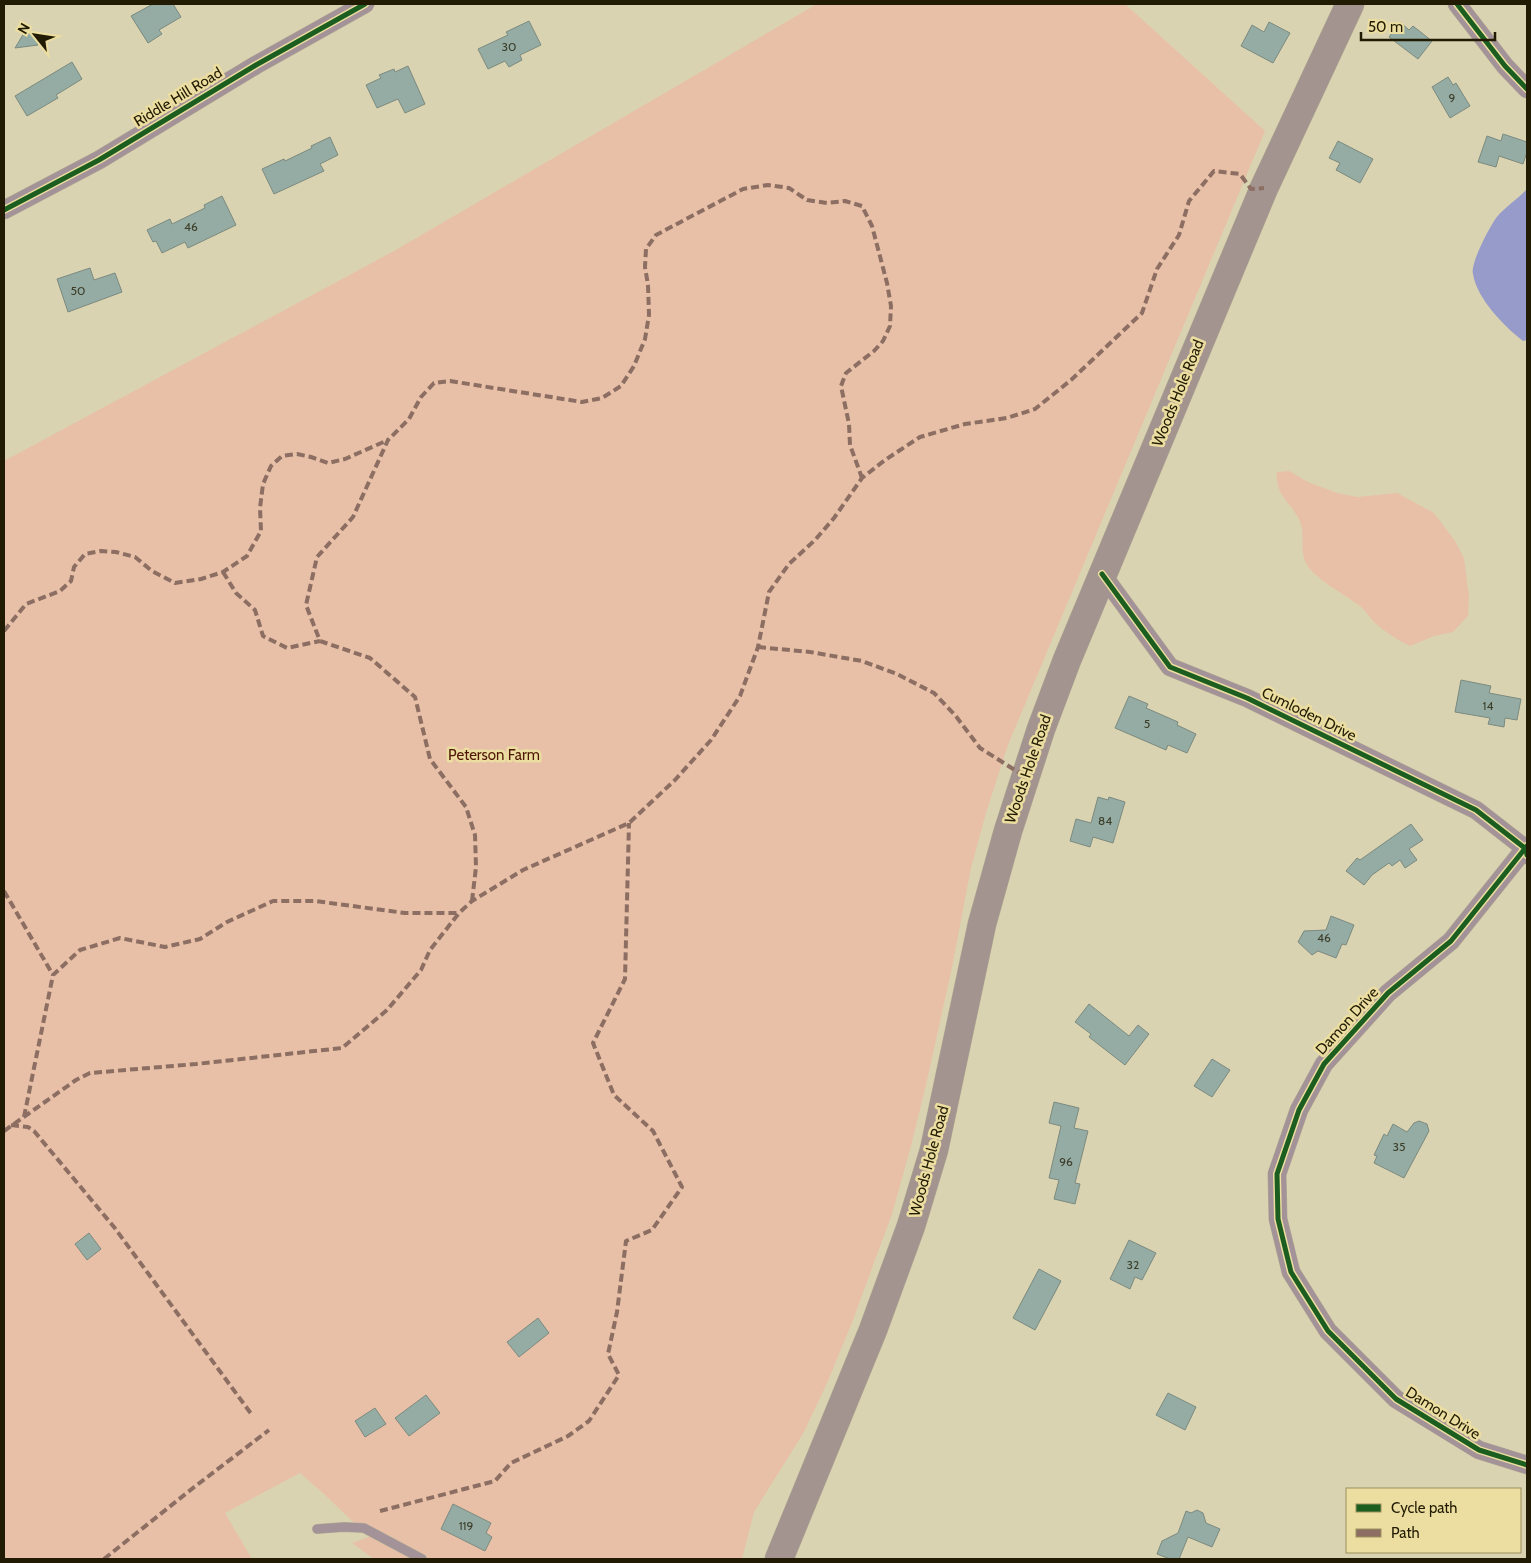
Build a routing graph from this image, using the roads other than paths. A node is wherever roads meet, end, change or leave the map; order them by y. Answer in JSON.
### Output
{"nodes":[{"id":1,"x":364,"y":4,"type":"edge"},
{"id":2,"x":1350,"y":4,"type":"edge"},
{"id":3,"x":1457,"y":4,"type":"edge"},
{"id":4,"x":1527,"y":89,"type":"edge"},
{"id":5,"x":4,"y":210,"type":"edge"},
{"id":6,"x":1102,"y":574,"type":"junction"},
{"id":7,"x":1527,"y":850,"type":"edge"},
{"id":8,"x":1527,"y":1465,"type":"edge"},
{"id":9,"x":317,"y":1529,"type":"dead end"},
{"id":10,"x":422,"y":1559,"type":"edge"},
{"id":11,"x":779,"y":1559,"type":"edge"}],
"edges":[{"from":1,"to":5,"type":"street","name":"Riddle Hill Road"},
{"from":2,"to":6,"type":"highway","name":"Woods Hole Road"},
{"from":3,"to":4,"type":"street"},
{"from":6,"to":7,"type":"street","name":"Cumloden Drive"},
{"from":6,"to":11,"type":"highway","name":"Woods Hole Road"},
{"from":7,"to":8,"type":"street","name":"Damon Drive"},
{"from":9,"to":10,"type":"lane"}]}
